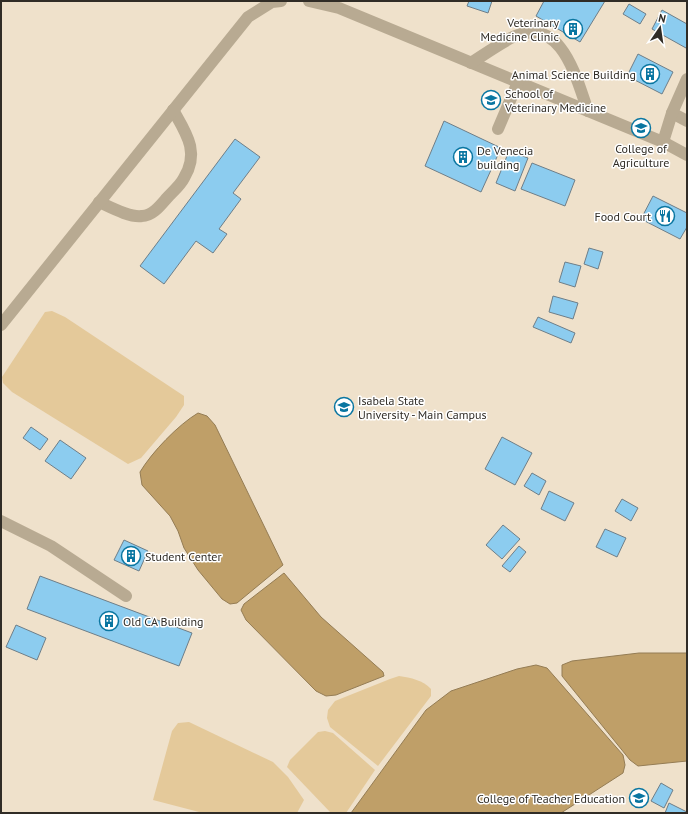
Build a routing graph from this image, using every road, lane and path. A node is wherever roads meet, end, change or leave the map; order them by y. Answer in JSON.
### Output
{"nodes":[{"id":1,"x":282,"y":1,"type":"edge"},
{"id":2,"x":309,"y":1,"type":"edge"},
{"id":3,"x":471,"y":63,"type":"junction"},
{"id":4,"x":687,"y":79,"type":"edge"},
{"id":5,"x":518,"y":82,"type":"junction"},
{"id":6,"x":173,"y":110,"type":"junction"},
{"id":7,"x":588,"y":111,"type":"junction"},
{"id":8,"x":672,"y":113,"type":"junction"},
{"id":9,"x":687,"y":121,"type":"edge"},
{"id":10,"x":498,"y":128,"type":"dead end"},
{"id":11,"x":663,"y":142,"type":"junction"},
{"id":12,"x":687,"y":155,"type":"edge"},
{"id":13,"x":99,"y":202,"type":"junction"},
{"id":14,"x":1,"y":325,"type":"edge"},
{"id":15,"x":1,"y":521,"type":"edge"},
{"id":16,"x":126,"y":596,"type":"dead end"}],
"edges":[{"from":1,"to":6,"type":"street"},
{"from":2,"to":3,"type":"street"},
{"from":3,"to":5,"type":"street"},
{"from":3,"to":7,"type":"street"},
{"from":4,"to":8,"type":"street"},
{"from":5,"to":7,"type":"street"},
{"from":5,"to":10,"type":"street"},
{"from":6,"to":13,"type":"street"},
{"from":6,"to":13,"type":"street"},
{"from":7,"to":11,"type":"street"},
{"from":8,"to":9,"type":"street"},
{"from":8,"to":11,"type":"street"},
{"from":11,"to":12,"type":"street"},
{"from":13,"to":14,"type":"street"},
{"from":15,"to":16,"type":"street"}]}
